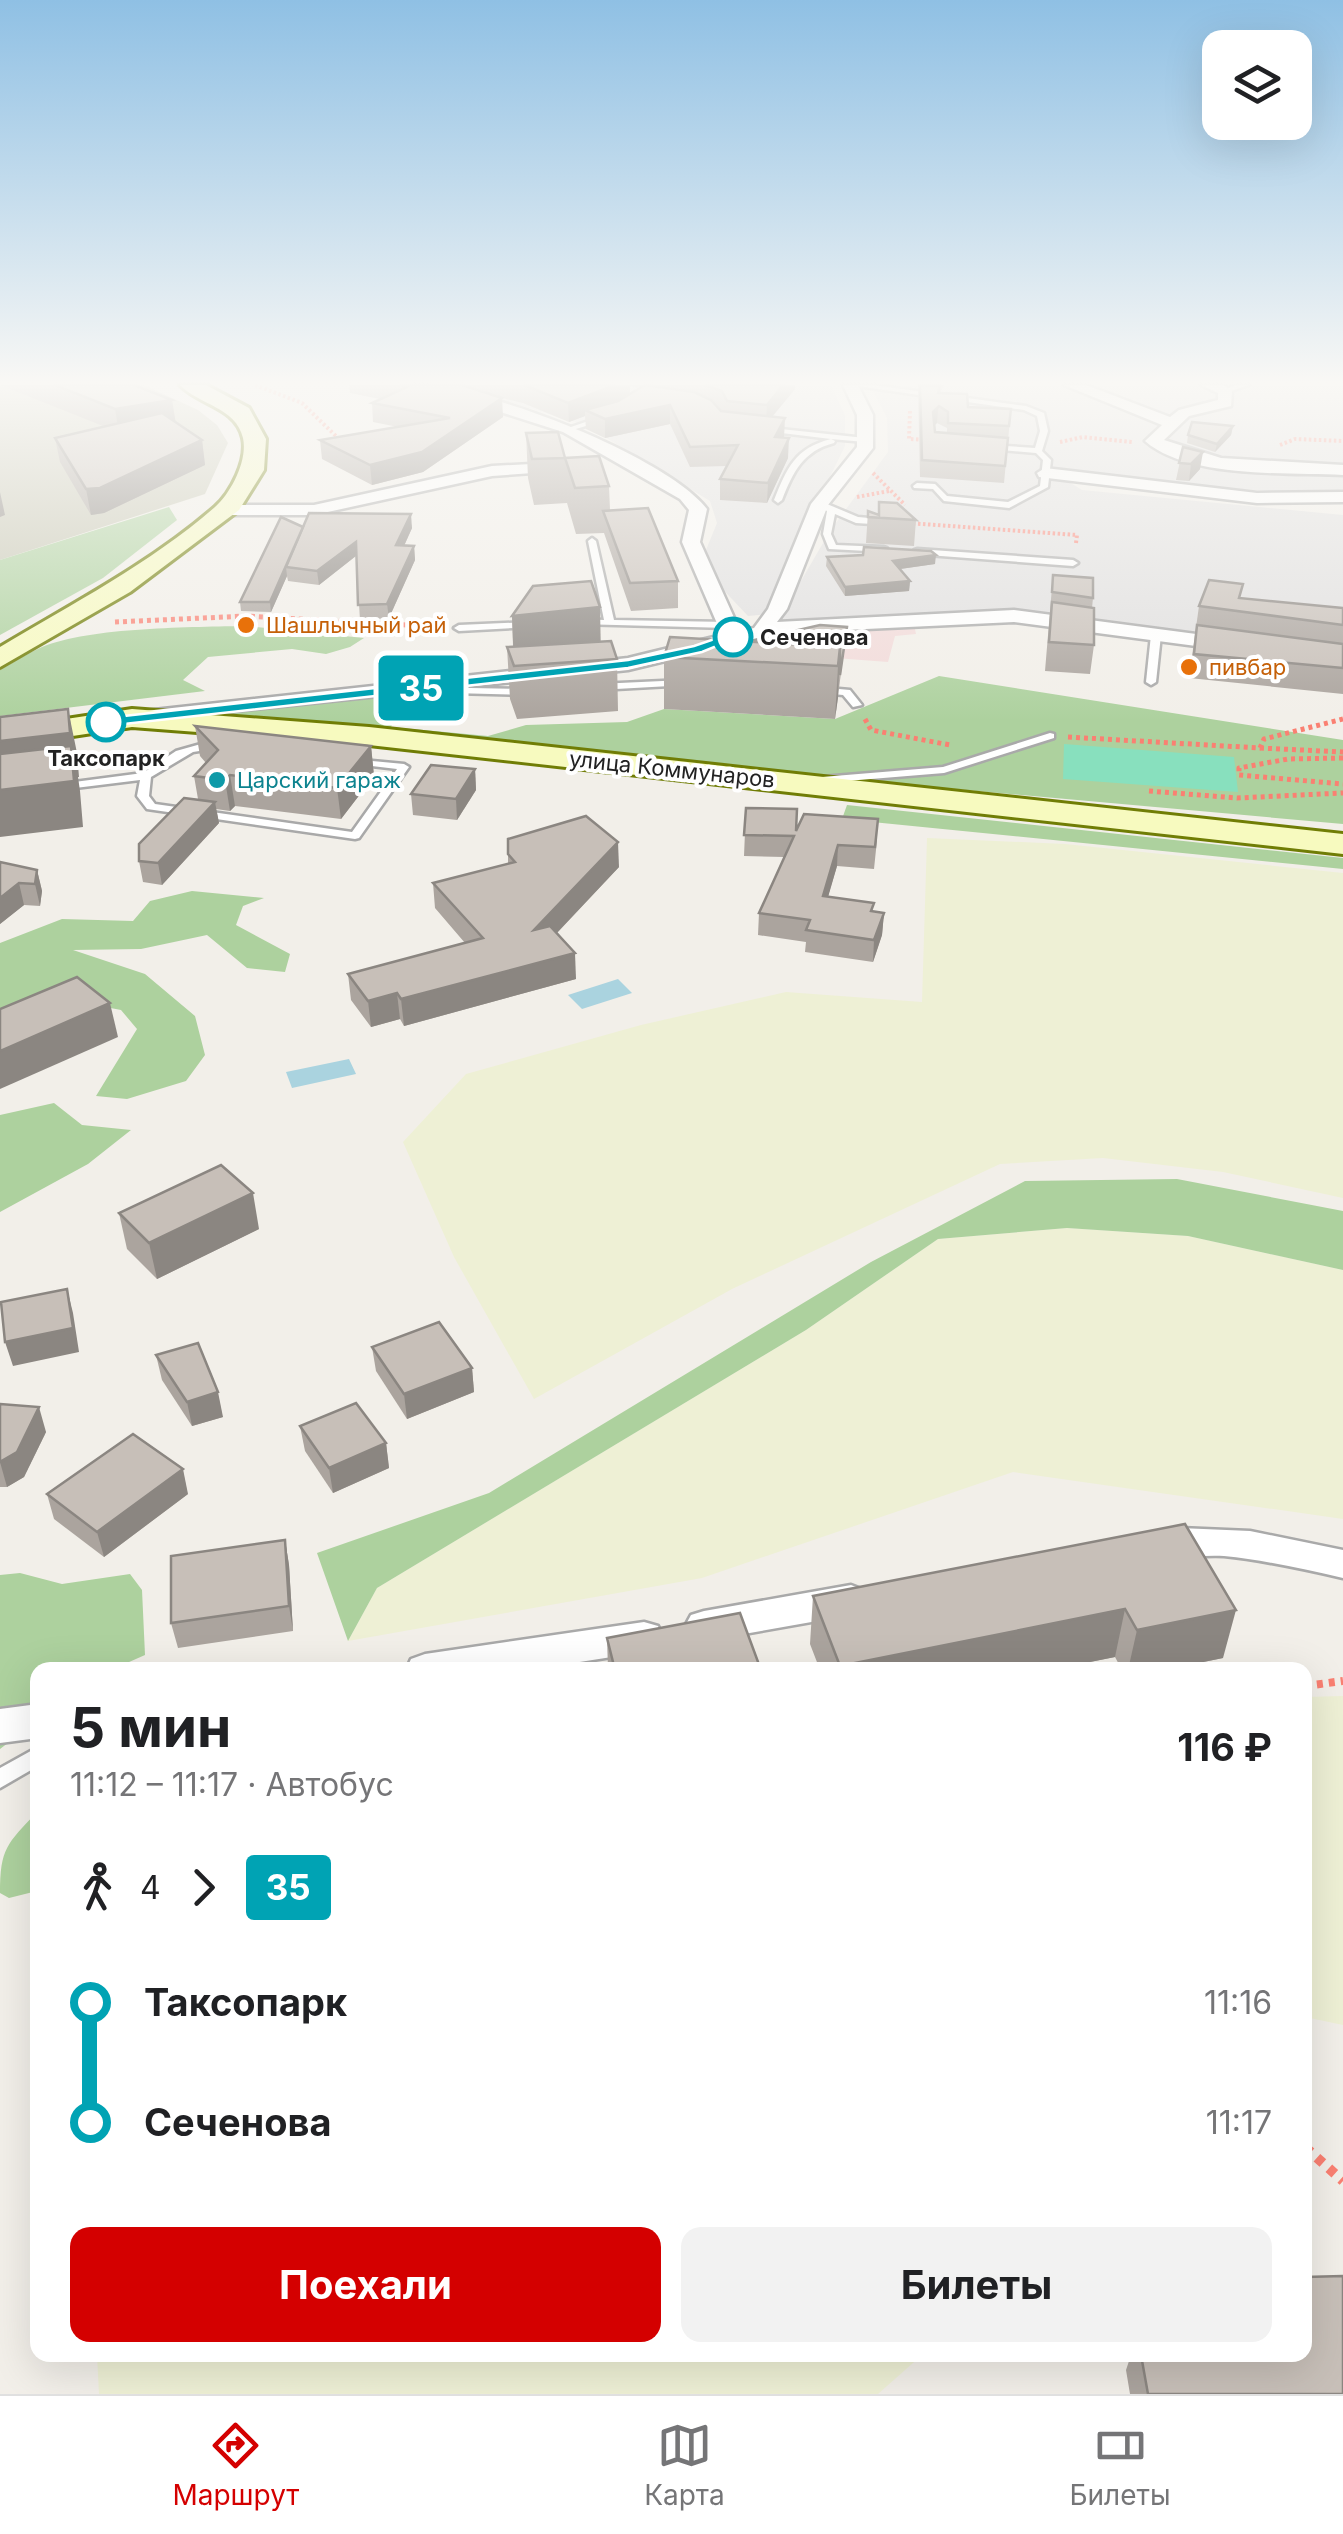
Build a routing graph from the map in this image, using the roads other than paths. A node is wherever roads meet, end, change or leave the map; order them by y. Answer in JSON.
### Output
{"nodes":[{"id":1,"x":225,"y":497,"type":"edge"},
{"id":2,"x":229,"y":497,"type":"edge"},
{"id":3,"x":373,"y":497,"type":"edge"},
{"id":4,"x":687,"y":497,"type":"edge"},
{"id":5,"x":780,"y":497,"type":"edge"},
{"id":6,"x":833,"y":497,"type":"edge"},
{"id":7,"x":943,"y":497,"type":"edge"},
{"id":8,"x":1026,"y":497,"type":"edge"},
{"id":9,"x":1247,"y":497,"type":"edge"},
{"id":10,"x":1343,"y":498,"type":"edge"},
{"id":11,"x":1305,"y":499,"type":"junction"},
{"id":12,"x":778,"y":500,"type":"dead end"},
{"id":13,"x":1343,"y":505,"type":"edge"},
{"id":14,"x":826,"y":507,"type":"junction"},
{"id":15,"x":218,"y":510,"type":"junction"},
{"id":16,"x":856,"y":520,"type":"junction"},
{"id":17,"x":902,"y":523,"type":"edge"},
{"id":18,"x":850,"y":537,"type":"dead end"},
{"id":19,"x":592,"y":541,"type":"dead end"},
{"id":20,"x":889,"y":550,"type":"edge"},
{"id":21,"x":908,"y":552,"type":"edge"},
{"id":22,"x":1073,"y":562,"type":"road end"},
{"id":23,"x":609,"y":621,"type":"junction"},
{"id":24,"x":571,"y":623,"type":"edge"},
{"id":25,"x":534,"y":624,"type":"edge"},
{"id":26,"x":459,"y":628,"type":"road end"},
{"id":27,"x":762,"y":630,"type":"junction"},
{"id":28,"x":731,"y":631,"type":"junction"},
{"id":29,"x":1156,"y":635,"type":"junction"},
{"id":30,"x":1250,"y":647,"type":"edge"},
{"id":31,"x":0,"y":656,"type":"edge"},
{"id":32,"x":1152,"y":682,"type":"dead end"},
{"id":33,"x":704,"y":684,"type":"edge"},
{"id":34,"x":592,"y":687,"type":"edge"},
{"id":35,"x":795,"y":689,"type":"edge"},
{"id":36,"x":409,"y":690,"type":"junction"},
{"id":37,"x":536,"y":691,"type":"edge"},
{"id":38,"x":857,"y":705,"type":"road end"},
{"id":39,"x":132,"y":718,"type":"junction"},
{"id":40,"x":1050,"y":736,"type":"road end"},
{"id":41,"x":0,"y":738,"type":"edge"},
{"id":42,"x":229,"y":746,"type":"edge"},
{"id":43,"x":346,"y":760,"type":"edge"},
{"id":44,"x":146,"y":776,"type":"junction"},
{"id":45,"x":804,"y":784,"type":"junction"},
{"id":46,"x":38,"y":790,"type":"edge"},
{"id":47,"x":1343,"y":844,"type":"edge"},
{"id":48,"x":1121,"y":1551,"type":"edge"},
{"id":49,"x":1343,"y":1564,"type":"edge"},
{"id":50,"x":888,"y":1593,"type":"edge"},
{"id":51,"x":484,"y":1662,"type":"edge"},
{"id":52,"x":30,"y":1722,"type":"edge"},
{"id":53,"x":0,"y":1726,"type":"edge"},
{"id":54,"x":30,"y":1760,"type":"edge"},
{"id":55,"x":0,"y":1779,"type":"edge"}],
"edges":[{"from":1,"to":15,"type":"main road"},
{"from":2,"to":15,"type":"main road"},
{"from":3,"to":15,"type":"street"},
{"from":4,"to":28,"type":"street"},
{"from":5,"to":12,"type":"lane"},
{"from":6,"to":14,"type":"street"},
{"from":7,"to":8,"type":"lane"},
{"from":9,"to":11,"type":"street"},
{"from":10,"to":11,"type":"street"},
{"from":11,"to":13,"type":"street"},
{"from":14,"to":16,"type":"lane"},
{"from":14,"to":20,"type":"lane"},
{"from":14,"to":27,"type":"street"},
{"from":15,"to":31,"type":"main road"},
{"from":15,"to":31,"type":"main road"},
{"from":16,"to":17,"type":"lane"},
{"from":16,"to":18,"type":"lane"},
{"from":19,"to":23,"type":"lane"},
{"from":21,"to":22,"type":"lane"},
{"from":23,"to":24,"type":"lane"},
{"from":23,"to":28,"type":"lane"},
{"from":25,"to":26,"type":"lane"},
{"from":27,"to":28,"type":"street"},
{"from":27,"to":29,"type":"street"},
{"from":28,"to":36,"type":"street"},
{"from":29,"to":30,"type":"street"},
{"from":29,"to":32,"type":"lane"},
{"from":33,"to":34,"type":"lane"},
{"from":35,"to":38,"type":"lane"},
{"from":36,"to":37,"type":"lane"},
{"from":36,"to":39,"type":"street"},
{"from":39,"to":41,"type":"main road","name":"улица Коммунаров"},
{"from":39,"to":45,"type":"main road","name":"улица Коммунаров"},
{"from":40,"to":45,"type":"lane"},
{"from":42,"to":44,"type":"lane"},
{"from":43,"to":44,"type":"lane"},
{"from":44,"to":46,"type":"lane"},
{"from":45,"to":47,"type":"main road","name":"улица Коммунаров"},
{"from":48,"to":49,"type":"street"},
{"from":50,"to":51,"type":"street"},
{"from":52,"to":53,"type":"street"},
{"from":54,"to":55,"type":"lane"}]}
